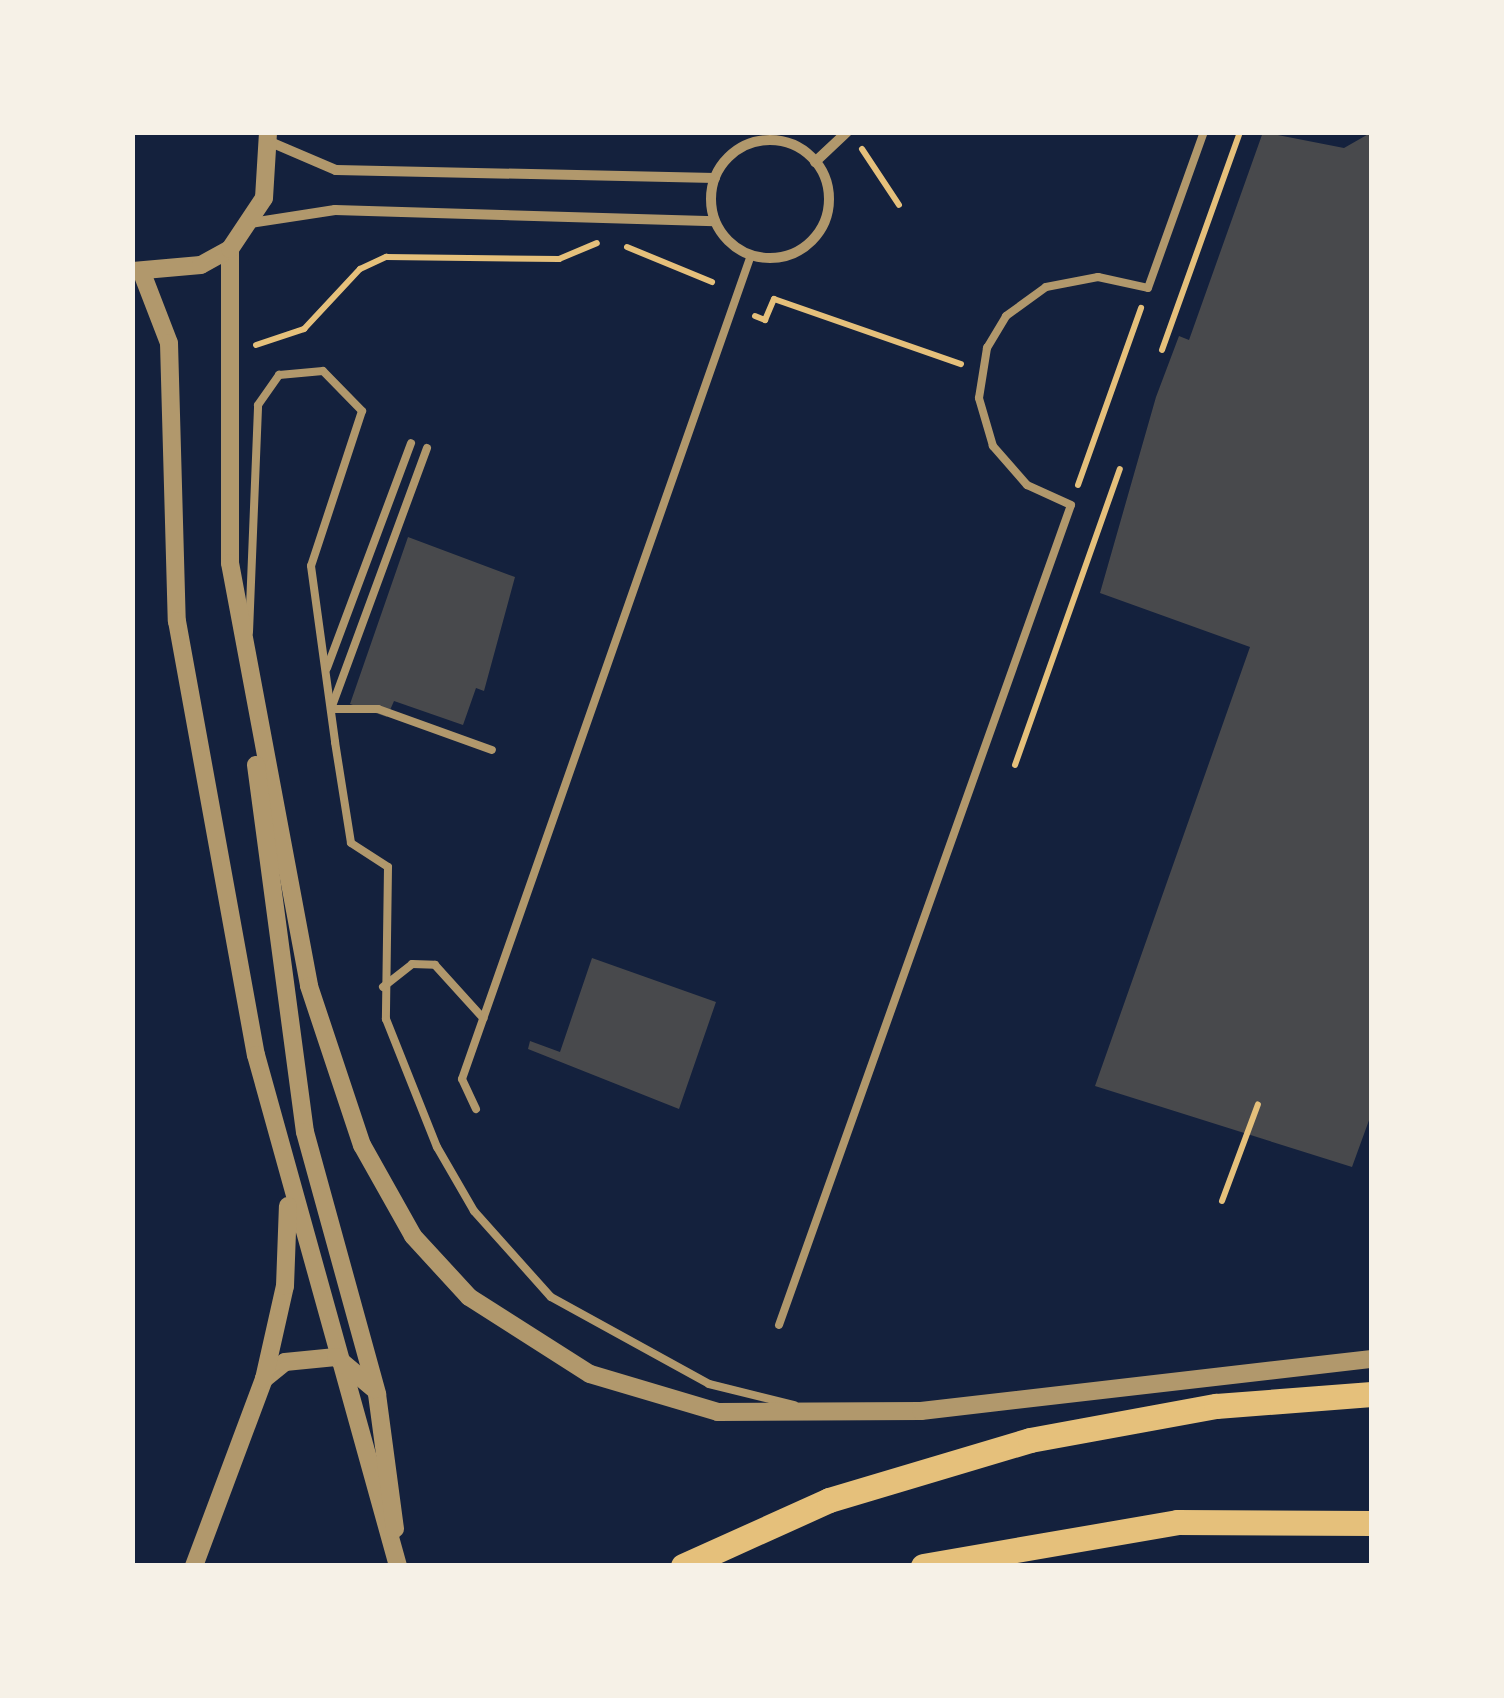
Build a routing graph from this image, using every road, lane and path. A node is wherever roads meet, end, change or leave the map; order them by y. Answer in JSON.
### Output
{"nodes":[{"id":1,"x":848,"y":132,"type":"edge"},
{"id":2,"x":1204,"y":132,"type":"edge"},
{"id":3,"x":1240,"y":132,"type":"edge"},
{"id":4,"x":268,"y":137,"type":"edge"},
{"id":5,"x":816,"y":162,"type":"junction"},
{"id":6,"x":715,"y":178,"type":"junction"},
{"id":7,"x":899,"y":205,"type":"dead end"},
{"id":8,"x":715,"y":221,"type":"junction"},
{"id":9,"x":252,"y":223,"type":"junction"},
{"id":10,"x":603,"y":239,"type":"dead end"},
{"id":11,"x":622,"y":245,"type":"dead end"},
{"id":12,"x":230,"y":249,"type":"junction"},
{"id":13,"x":751,"y":255,"type":"junction"},
{"id":14,"x":137,"y":272,"type":"edge"},
{"id":15,"x":1148,"y":288,"type":"junction"},
{"id":16,"x":732,"y":308,"type":"junction"},
{"id":17,"x":225,"y":344,"type":"junction"},
{"id":18,"x":1162,"y":350,"type":"dead end"},
{"id":19,"x":981,"y":370,"type":"junction"},
{"id":20,"x":411,"y":443,"type":"dead end"},
{"id":21,"x":427,"y":448,"type":"dead end"},
{"id":22,"x":1120,"y":469,"type":"dead end"},
{"id":23,"x":1071,"y":505,"type":"junction"},
{"id":24,"x":247,"y":660,"type":"junction"},
{"id":25,"x":326,"y":672,"type":"junction"},
{"id":26,"x":331,"y":709,"type":"junction"},
{"id":27,"x":492,"y":750,"type":"dead end"},
{"id":28,"x":1016,"y":765,"type":"dead end"},
{"id":29,"x":383,"y":987,"type":"junction"},
{"id":30,"x":484,"y":1018,"type":"junction"},
{"id":31,"x":1258,"y":1104,"type":"dead end"},
{"id":32,"x":476,"y":1109,"type":"dead end"},
{"id":33,"x":286,"y":1176,"type":"junction"},
{"id":34,"x":1222,"y":1201,"type":"dead end"},
{"id":35,"x":779,"y":1325,"type":"dead end"},
{"id":36,"x":336,"y":1358,"type":"junction"},
{"id":37,"x":1372,"y":1358,"type":"edge"},
{"id":38,"x":264,"y":1379,"type":"junction"},
{"id":39,"x":377,"y":1394,"type":"junction"},
{"id":40,"x":1372,"y":1394,"type":"edge"},
{"id":41,"x":823,"y":1413,"type":"junction"},
{"id":42,"x":1372,"y":1523,"type":"edge"},
{"id":43,"x":194,"y":1566,"type":"edge"},
{"id":44,"x":398,"y":1566,"type":"edge"},
{"id":45,"x":683,"y":1566,"type":"edge"},
{"id":46,"x":923,"y":1566,"type":"edge"}],
"edges":[{"from":1,"to":5,"type":"street"},
{"from":1,"to":7,"type":"path"},
{"from":2,"to":15,"type":"lane"},
{"from":3,"to":18,"type":"path"},
{"from":4,"to":6,"type":"street"},
{"from":4,"to":9,"type":"street"},
{"from":5,"to":6,"type":"street"},
{"from":5,"to":13,"type":"street"},
{"from":6,"to":8,"type":"street"},
{"from":8,"to":9,"type":"street"},
{"from":8,"to":13,"type":"street"},
{"from":9,"to":12,"type":"street"},
{"from":10,"to":17,"type":"path"},
{"from":11,"to":16,"type":"path"},
{"from":12,"to":14,"type":"street"},
{"from":12,"to":17,"type":"street"},
{"from":13,"to":16,"type":"lane"},
{"from":14,"to":33,"type":"street"},
{"from":15,"to":19,"type":"lane"},
{"from":15,"to":23,"type":"path"},
{"from":16,"to":19,"type":"path"},
{"from":16,"to":30,"type":"lane"},
{"from":17,"to":24,"type":"street"},
{"from":19,"to":23,"type":"lane"},
{"from":20,"to":25,"type":"lane"},
{"from":21,"to":26,"type":"lane"},
{"from":22,"to":28,"type":"path"},
{"from":23,"to":35,"type":"lane"},
{"from":24,"to":25,"type":"lane"},
{"from":24,"to":39,"type":"street"},
{"from":24,"to":41,"type":"street"},
{"from":25,"to":26,"type":"lane"},
{"from":26,"to":27,"type":"lane"},
{"from":26,"to":29,"type":"lane"},
{"from":29,"to":30,"type":"lane"},
{"from":29,"to":41,"type":"lane"},
{"from":30,"to":32,"type":"lane"},
{"from":31,"to":34,"type":"path"},
{"from":33,"to":36,"type":"street"},
{"from":33,"to":38,"type":"street"},
{"from":36,"to":38,"type":"street"},
{"from":36,"to":39,"type":"street"},
{"from":36,"to":44,"type":"street"},
{"from":37,"to":41,"type":"street"},
{"from":38,"to":43,"type":"street"},
{"from":39,"to":44,"type":"street"},
{"from":40,"to":45,"type":"main road"},
{"from":42,"to":46,"type":"main road"}]}
